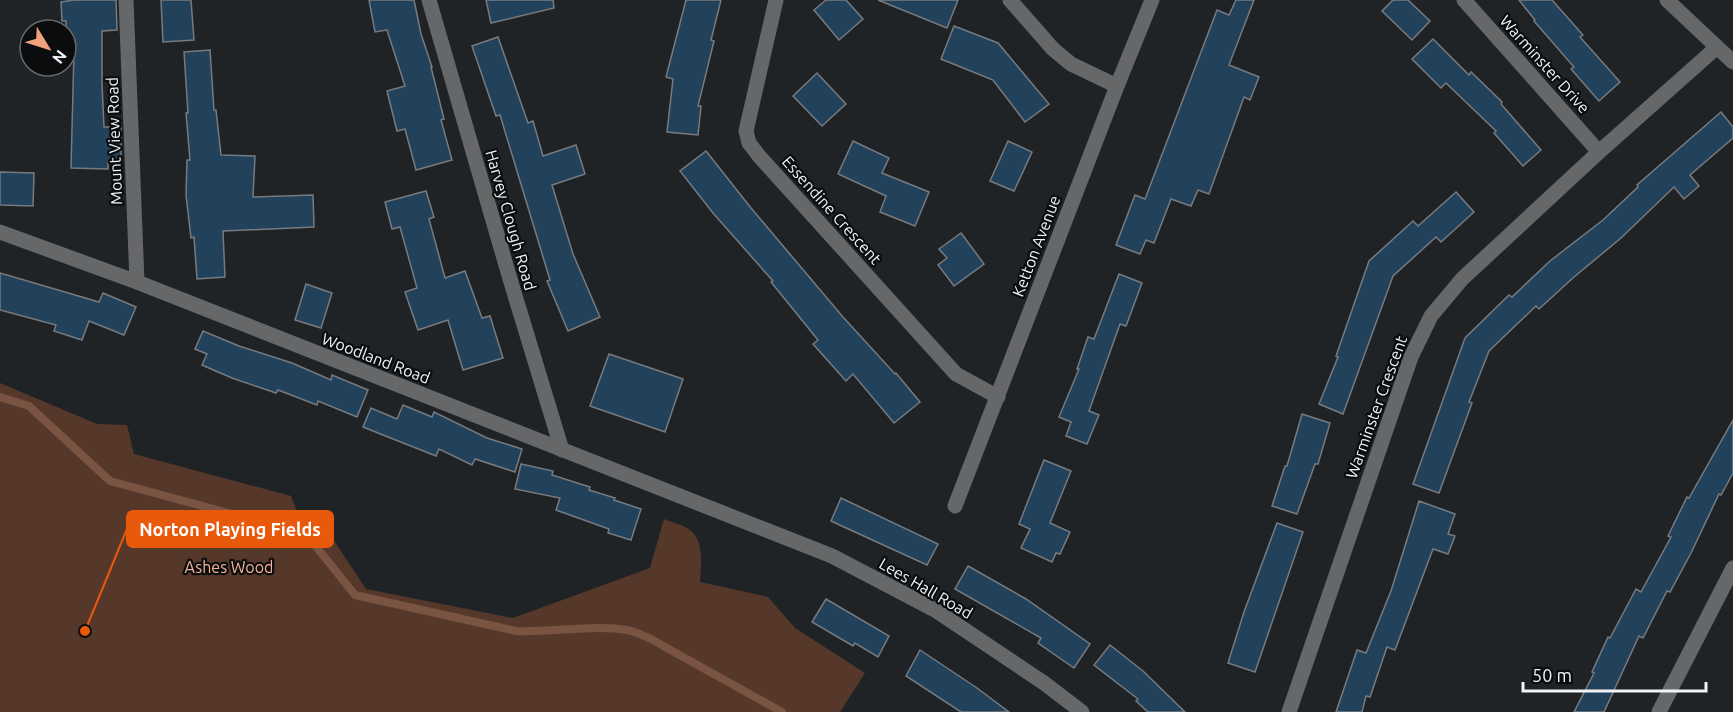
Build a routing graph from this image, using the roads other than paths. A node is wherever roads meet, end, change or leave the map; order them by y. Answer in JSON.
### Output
{"nodes":[{"id":1,"x":126,"y":0,"type":"edge"},
{"id":2,"x":429,"y":0,"type":"edge"},
{"id":3,"x":776,"y":0,"type":"edge"},
{"id":4,"x":1010,"y":0,"type":"edge"},
{"id":5,"x":1152,"y":0,"type":"edge"},
{"id":6,"x":1464,"y":0,"type":"edge"},
{"id":7,"x":1666,"y":0,"type":"edge"},
{"id":8,"x":1716,"y":48,"type":"junction"},
{"id":9,"x":1733,"y":62,"type":"edge"},
{"id":10,"x":1117,"y":86,"type":"junction"},
{"id":11,"x":1599,"y":152,"type":"junction"},
{"id":12,"x":0,"y":232,"type":"edge"},
{"id":13,"x":137,"y":282,"type":"junction"},
{"id":14,"x":998,"y":397,"type":"junction"},
{"id":15,"x":562,"y":450,"type":"junction"},
{"id":16,"x":955,"y":506,"type":"dead end"},
{"id":17,"x":737,"y":519,"type":"joint"},
{"id":18,"x":1733,"y":568,"type":"edge"},
{"id":19,"x":1082,"y":712,"type":"edge"},
{"id":20,"x":1288,"y":712,"type":"edge"},
{"id":21,"x":1659,"y":712,"type":"edge"}],
"edges":[{"from":1,"to":13,"type":"street","name":"Mount View Road"},
{"from":2,"to":15,"type":"street","name":"Harvey Clough Road"},
{"from":3,"to":14,"type":"street","name":"Essendine Crescent"},
{"from":4,"to":10,"type":"street"},
{"from":5,"to":10,"type":"street","name":"Ketton Avenue"},
{"from":6,"to":11,"type":"street","name":"Warminster Drive"},
{"from":7,"to":8,"type":"street"},
{"from":8,"to":9,"type":"street"},
{"from":8,"to":11,"type":"street","name":"Warminster Crescent"},
{"from":10,"to":14,"type":"street","name":"Ketton Avenue"},
{"from":11,"to":20,"type":"street","name":"Warminster Crescent"},
{"from":12,"to":13,"type":"street","name":"Woodland Road"},
{"from":13,"to":15,"type":"street","name":"Woodland Road"},
{"from":14,"to":16,"type":"street","name":"Ketton Avenue"},
{"from":15,"to":17,"type":"street","name":"Woodland Road"},
{"from":17,"to":19,"type":"street","name":"Lees Hall Road"},
{"from":18,"to":21,"type":"street"}]}
